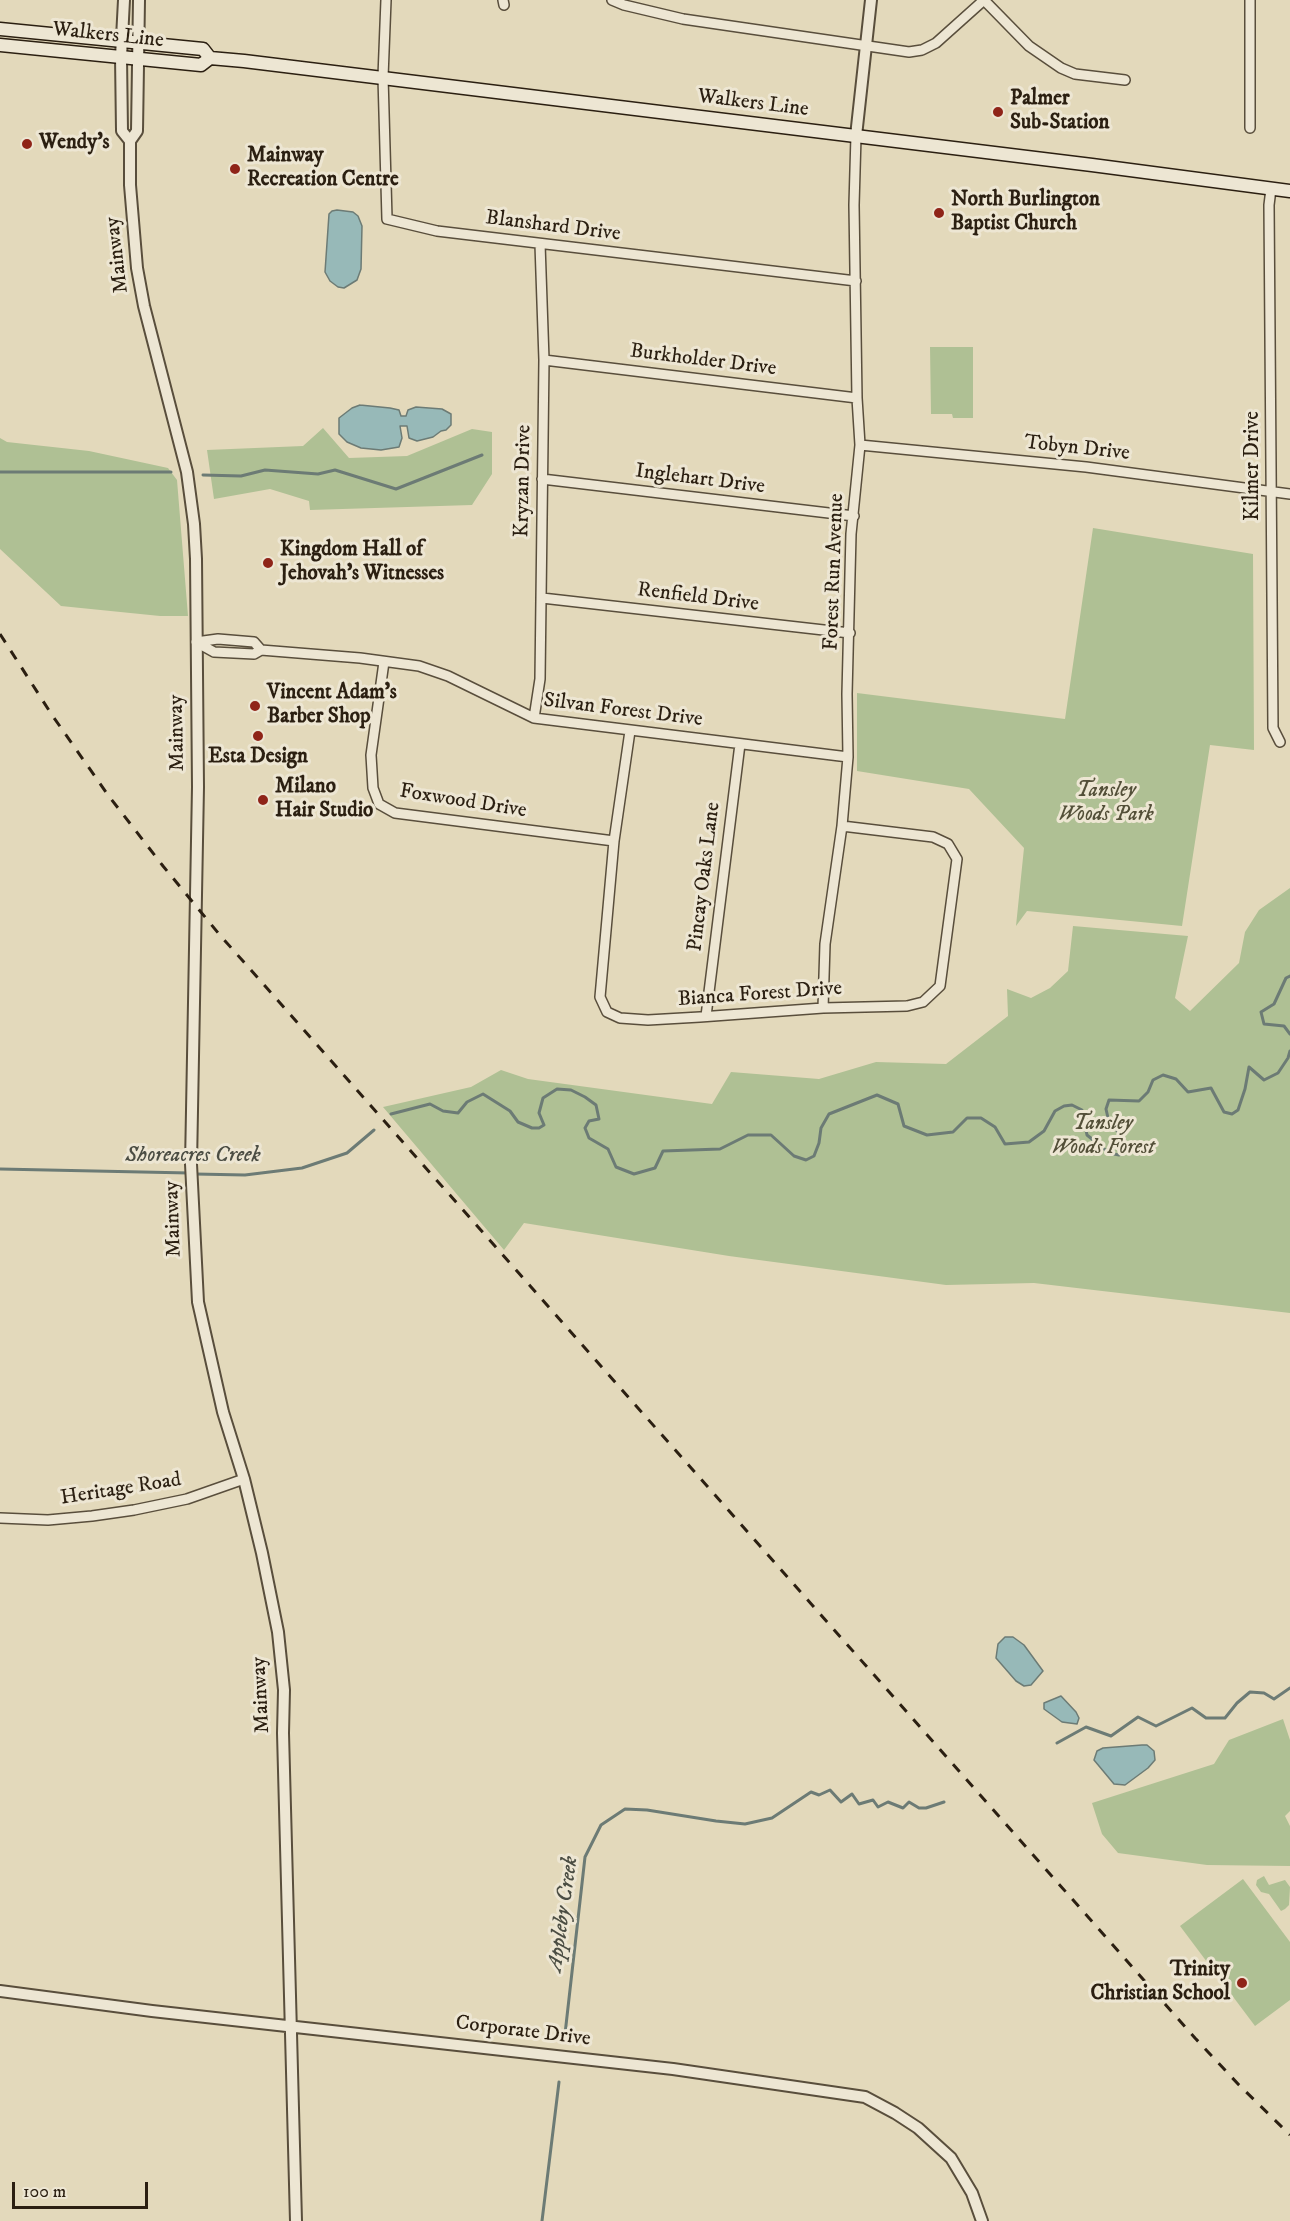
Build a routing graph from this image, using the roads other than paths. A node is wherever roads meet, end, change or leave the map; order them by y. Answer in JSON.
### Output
{"nodes":[{"id":1,"x":124,"y":0,"type":"edge"},
{"id":2,"x":139,"y":0,"type":"edge"},
{"id":3,"x":386,"y":0,"type":"edge"},
{"id":4,"x":612,"y":0,"type":"edge"},
{"id":5,"x":871,"y":0,"type":"edge"},
{"id":6,"x":984,"y":0,"type":"edge"},
{"id":7,"x":1250,"y":0,"type":"edge"},
{"id":8,"x":0,"y":29,"type":"edge"},
{"id":9,"x":121,"y":40,"type":"junction"},
{"id":10,"x":139,"y":42,"type":"junction"},
{"id":11,"x":0,"y":45,"type":"edge"},
{"id":12,"x":867,"y":46,"type":"junction"},
{"id":13,"x":121,"y":57,"type":"junction"},
{"id":14,"x":138,"y":58,"type":"junction"},
{"id":15,"x":210,"y":58,"type":"junction"},
{"id":16,"x":383,"y":77,"type":"junction"},
{"id":17,"x":1125,"y":80,"type":"dead end"},
{"id":18,"x":1251,"y":128,"type":"dead end"},
{"id":19,"x":856,"y":136,"type":"junction"},
{"id":20,"x":130,"y":141,"type":"junction"},
{"id":21,"x":1271,"y":189,"type":"junction"},
{"id":22,"x":1290,"y":191,"type":"edge"},
{"id":23,"x":540,"y":244,"type":"junction"},
{"id":24,"x":856,"y":281,"type":"junction"},
{"id":25,"x":544,"y":360,"type":"junction"},
{"id":26,"x":857,"y":398,"type":"junction"},
{"id":27,"x":860,"y":445,"type":"junction"},
{"id":28,"x":542,"y":479,"type":"junction"},
{"id":29,"x":1272,"y":492,"type":"junction"},
{"id":30,"x":1290,"y":494,"type":"edge"},
{"id":31,"x":854,"y":516,"type":"junction"},
{"id":32,"x":542,"y":598,"type":"junction"},
{"id":33,"x":850,"y":633,"type":"junction"},
{"id":34,"x":196,"y":642,"type":"junction"},
{"id":35,"x":384,"y":662,"type":"junction"},
{"id":36,"x":534,"y":718,"type":"junction"},
{"id":37,"x":630,"y":731,"type":"junction"},
{"id":38,"x":1280,"y":742,"type":"dead end"},
{"id":39,"x":740,"y":744,"type":"junction"},
{"id":40,"x":848,"y":757,"type":"junction"},
{"id":41,"x":842,"y":826,"type":"junction"},
{"id":42,"x":614,"y":841,"type":"junction"},
{"id":43,"x":823,"y":1008,"type":"junction"},
{"id":44,"x":706,"y":1016,"type":"junction"},
{"id":45,"x":244,"y":1479,"type":"junction"},
{"id":46,"x":0,"y":1518,"type":"edge"},
{"id":47,"x":0,"y":1990,"type":"edge"},
{"id":48,"x":292,"y":2026,"type":"junction"},
{"id":49,"x":296,"y":2221,"type":"edge"},
{"id":50,"x":982,"y":2221,"type":"edge"}],
"edges":[{"from":1,"to":9,"type":"street","name":"Mainway"},
{"from":2,"to":10,"type":"street","name":"Mainway"},
{"from":3,"to":16,"type":"street"},
{"from":4,"to":12,"type":"street"},
{"from":5,"to":12,"type":"street"},
{"from":6,"to":12,"type":"street"},
{"from":6,"to":17,"type":"street"},
{"from":7,"to":18,"type":"street"},
{"from":8,"to":9,"type":"main road","name":"Walkers Line"},
{"from":9,"to":10,"type":"main road","name":"Walkers Line"},
{"from":9,"to":13,"type":"street","name":"Mainway"},
{"from":10,"to":14,"type":"street","name":"Mainway"},
{"from":10,"to":15,"type":"main road","name":"Walkers Line"},
{"from":11,"to":13,"type":"main road","name":"Walkers Line"},
{"from":12,"to":19,"type":"street"},
{"from":13,"to":14,"type":"main road","name":"Walkers Line"},
{"from":13,"to":20,"type":"street","name":"Mainway"},
{"from":14,"to":15,"type":"main road","name":"Walkers Line"},
{"from":14,"to":20,"type":"street","name":"Mainway"},
{"from":15,"to":16,"type":"main road","name":"Walkers Line"},
{"from":16,"to":19,"type":"main road","name":"Walkers Line"},
{"from":16,"to":23,"type":"street","name":"Blanshard Drive"},
{"from":19,"to":21,"type":"main road","name":"Walkers Line"},
{"from":19,"to":24,"type":"street","name":"Forest Run Avenue"},
{"from":20,"to":34,"type":"street","name":"Mainway"},
{"from":21,"to":22,"type":"main road","name":"Walkers Line"},
{"from":21,"to":29,"type":"street","name":"Kilmer Drive"},
{"from":23,"to":24,"type":"street","name":"Blanshard Drive"},
{"from":23,"to":25,"type":"street","name":"Kryzan Drive"},
{"from":24,"to":26,"type":"street","name":"Forest Run Avenue"},
{"from":25,"to":26,"type":"street","name":"Burkholder Drive"},
{"from":25,"to":28,"type":"street","name":"Kryzan Drive"},
{"from":26,"to":27,"type":"street","name":"Forest Run Avenue"},
{"from":27,"to":29,"type":"street","name":"Tobyn Drive"},
{"from":27,"to":31,"type":"street","name":"Forest Run Avenue"},
{"from":28,"to":31,"type":"street","name":"Inglehart Drive"},
{"from":28,"to":32,"type":"street","name":"Kryzan Drive"},
{"from":29,"to":30,"type":"street","name":"Tobyn Drive"},
{"from":29,"to":38,"type":"street","name":"Kilmer Drive"},
{"from":31,"to":33,"type":"street","name":"Forest Run Avenue"},
{"from":32,"to":33,"type":"street","name":"Renfield Drive"},
{"from":32,"to":36,"type":"street","name":"Kryzan Drive"},
{"from":33,"to":40,"type":"street","name":"Forest Run Avenue"},
{"from":34,"to":35,"type":"street","name":"Silvan Forest Drive"},
{"from":34,"to":45,"type":"street","name":"Mainway"},
{"from":35,"to":36,"type":"street","name":"Silvan Forest Drive"},
{"from":35,"to":42,"type":"street","name":"Foxwood Drive"},
{"from":36,"to":37,"type":"street","name":"Silvan Forest Drive"},
{"from":37,"to":39,"type":"street","name":"Silvan Forest Drive"},
{"from":37,"to":42,"type":"street","name":"Bianca Forest Drive"},
{"from":39,"to":40,"type":"street","name":"Silvan Forest Drive"},
{"from":39,"to":44,"type":"street","name":"Pincay Oaks Lane"},
{"from":40,"to":41,"type":"street","name":"Forest Run Avenue"},
{"from":41,"to":43,"type":"street","name":"Forest Run Avenue"},
{"from":41,"to":43,"type":"street","name":"Bianca Forest Drive"},
{"from":42,"to":44,"type":"street","name":"Bianca Forest Drive"},
{"from":43,"to":44,"type":"street","name":"Bianca Forest Drive"},
{"from":45,"to":46,"type":"street","name":"Heritage Road"},
{"from":45,"to":48,"type":"street","name":"Mainway"},
{"from":47,"to":48,"type":"street","name":"Corporate Drive"},
{"from":48,"to":49,"type":"street","name":"Mainway"},
{"from":48,"to":50,"type":"street","name":"Corporate Drive"}]}
